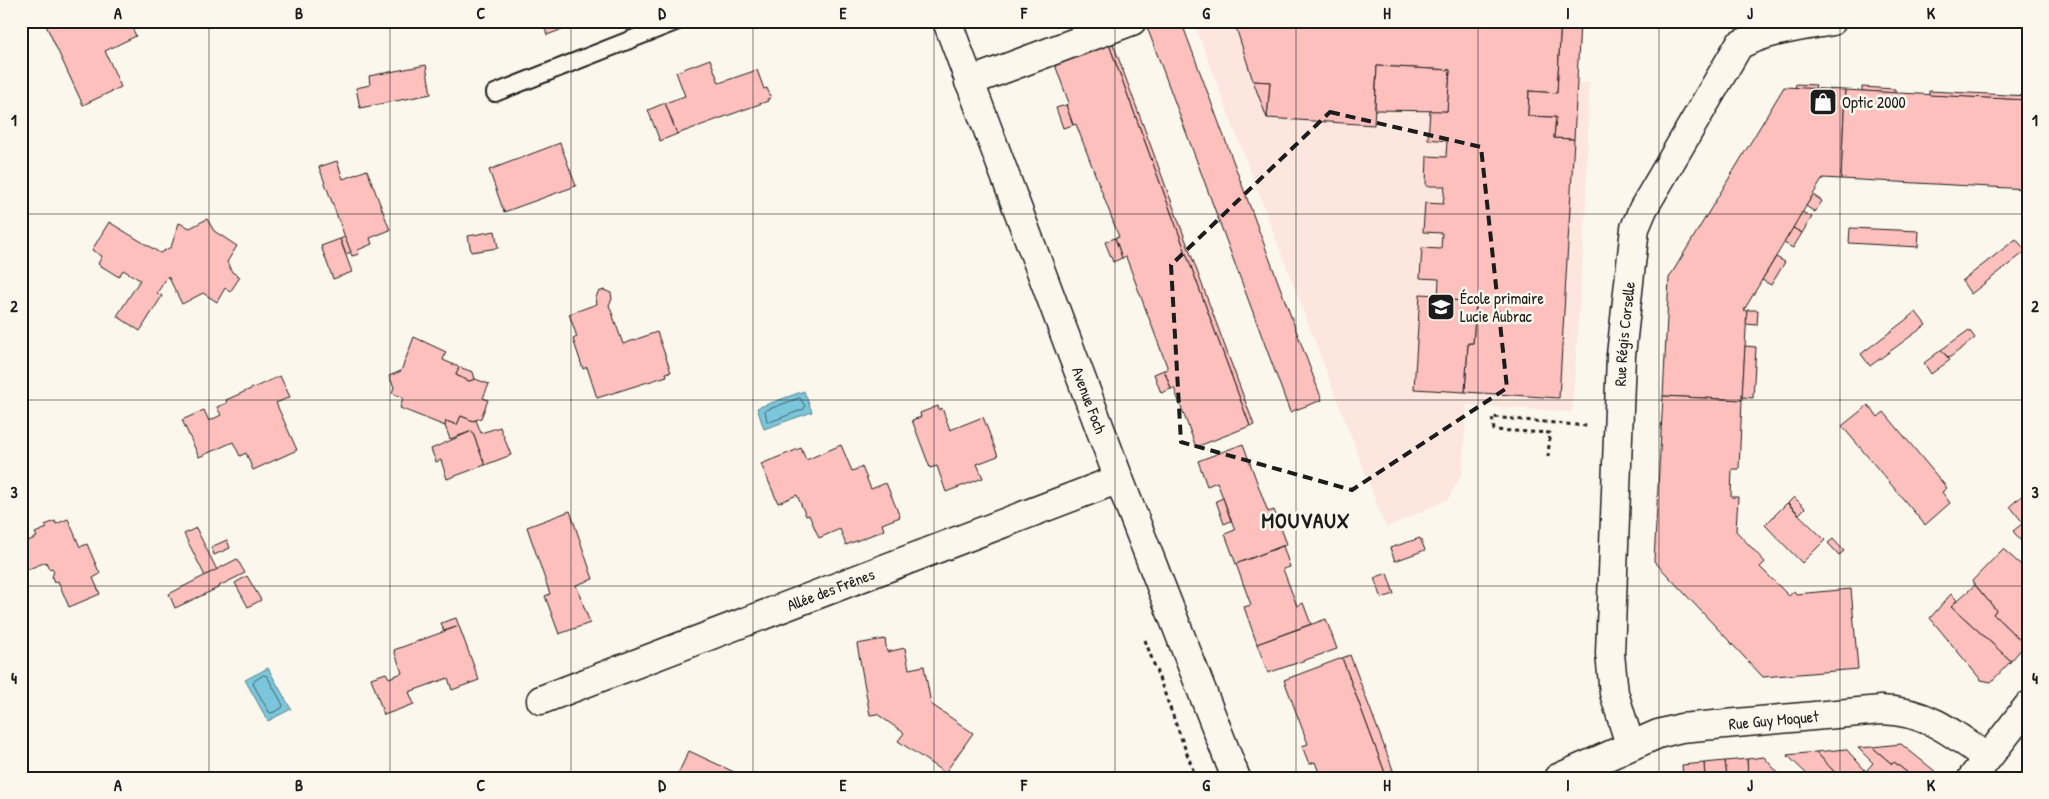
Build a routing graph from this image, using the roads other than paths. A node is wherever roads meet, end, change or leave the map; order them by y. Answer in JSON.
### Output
{"nodes":[{"id":1,"x":678,"y":21,"type":"edge"},
{"id":2,"x":947,"y":21,"type":"edge"},
{"id":3,"x":1132,"y":21,"type":"edge"},
{"id":4,"x":1832,"y":21,"type":"edge"},
{"id":5,"x":1737,"y":33,"type":"edge"},
{"id":6,"x":969,"y":82,"type":"junction"},
{"id":7,"x":495,"y":93,"type":"dead end"},
{"id":8,"x":1119,"y":478,"type":"junction"},
{"id":9,"x":541,"y":700,"type":"dead end"},
{"id":10,"x":2028,"y":706,"type":"edge"},
{"id":11,"x":1630,"y":746,"type":"junction"},
{"id":12,"x":1979,"y":768,"type":"edge"},
{"id":13,"x":1236,"y":778,"type":"edge"},
{"id":14,"x":1558,"y":778,"type":"edge"}],
"edges":[{"from":1,"to":7,"type":"lane"},
{"from":2,"to":6,"type":"street","name":"Avenue Foch"},
{"from":3,"to":6,"type":"street"},
{"from":4,"to":5,"type":"street","name":"Rue Régis Corselle"},
{"from":5,"to":11,"type":"street","name":"Rue Régis Corselle"},
{"from":6,"to":8,"type":"street","name":"Avenue Foch"},
{"from":8,"to":9,"type":"street","name":"Allée des Frênes"},
{"from":8,"to":13,"type":"street","name":"Avenue Foch"},
{"from":10,"to":12,"type":"street"},
{"from":11,"to":12,"type":"street","name":"Rue Guy Moquet"},
{"from":11,"to":14,"type":"street","name":"Rue Guy Moquet"}]}
